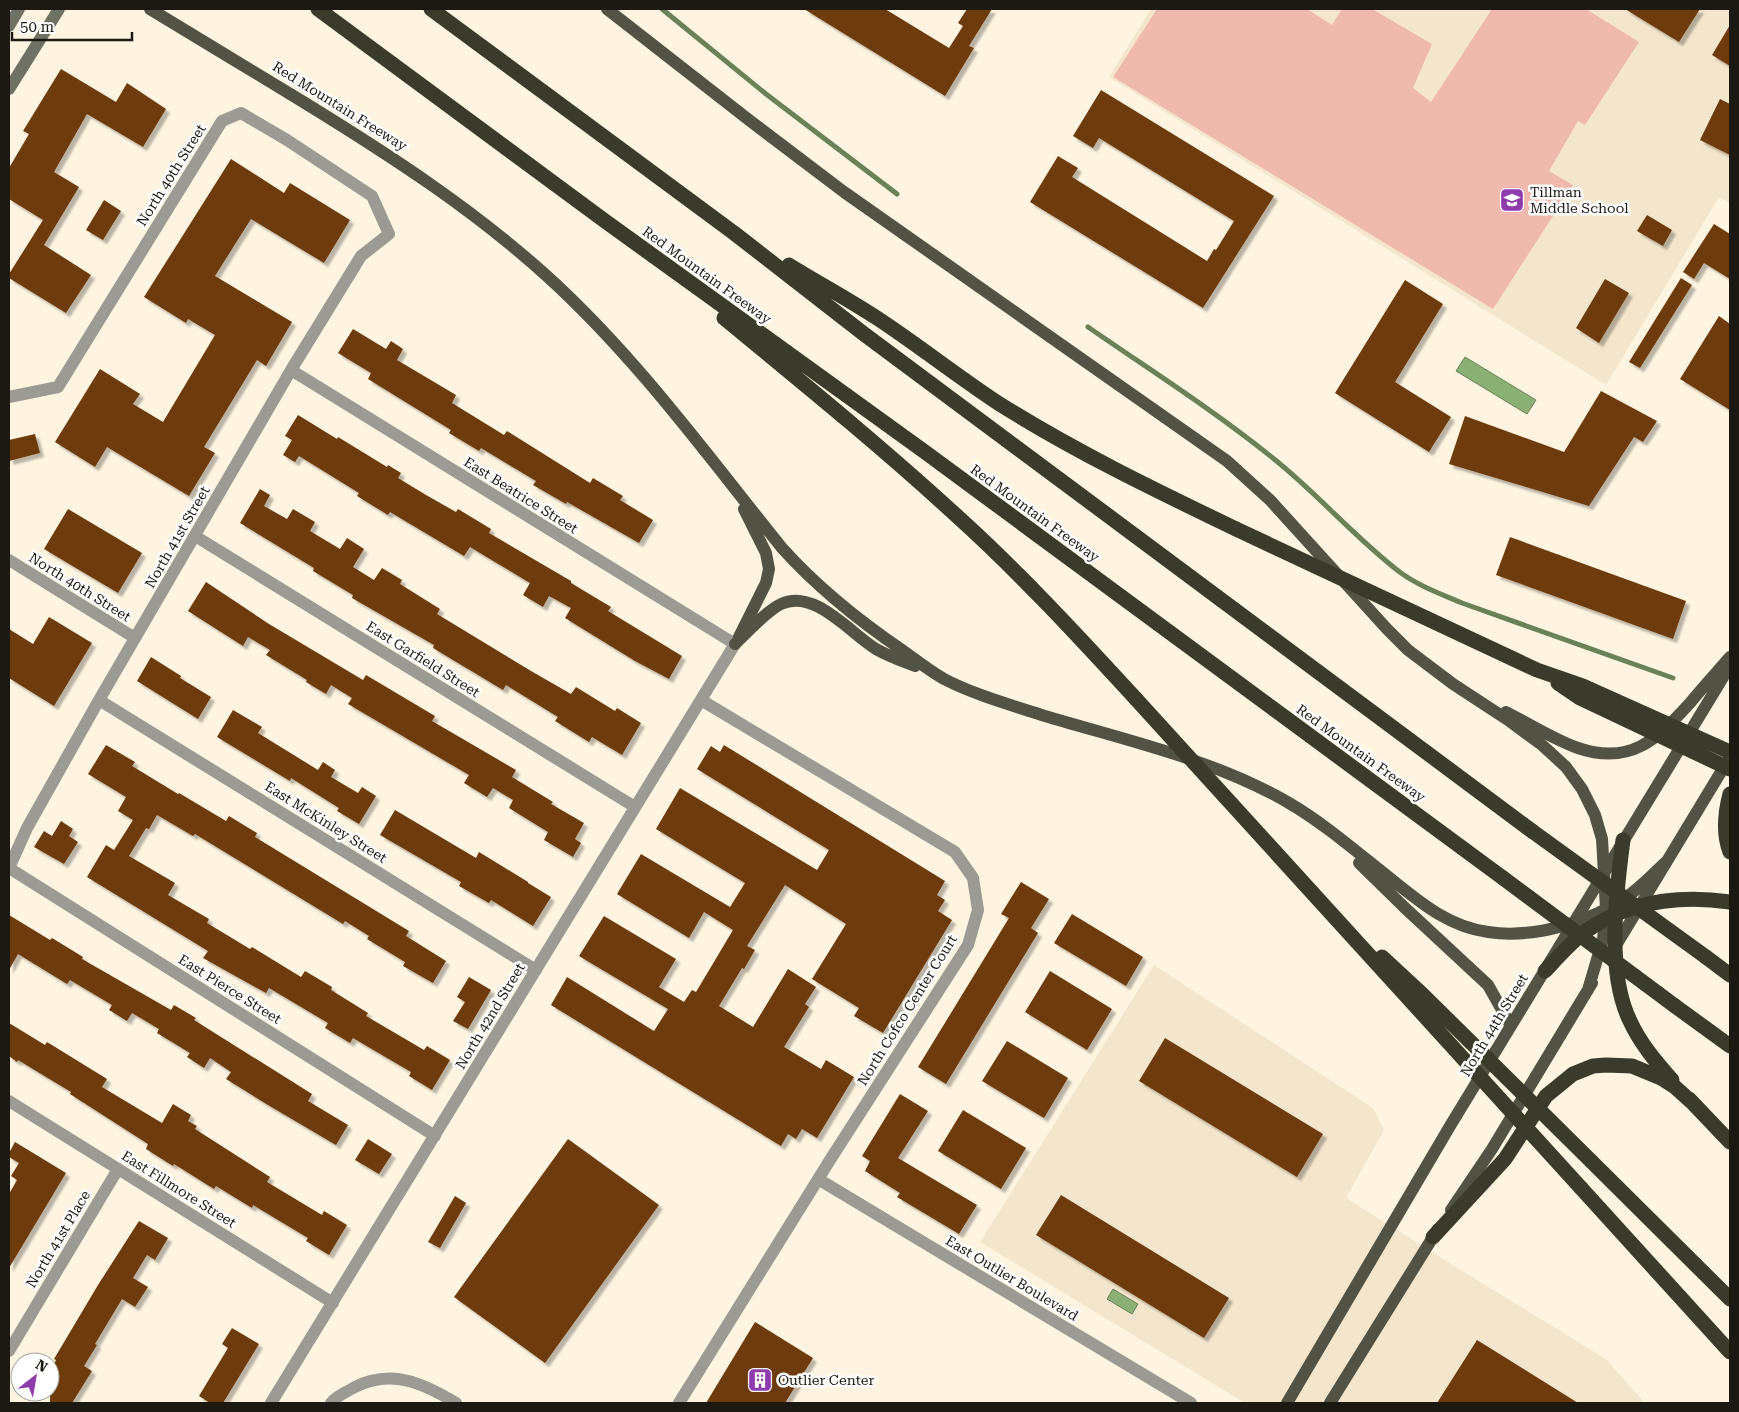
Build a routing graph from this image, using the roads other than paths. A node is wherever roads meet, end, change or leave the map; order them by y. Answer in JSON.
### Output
{"nodes":[{"id":1,"x":18,"y":9,"type":"edge"},
{"id":2,"x":59,"y":9,"type":"edge"},
{"id":3,"x":150,"y":9,"type":"edge"},
{"id":4,"x":318,"y":9,"type":"edge"},
{"id":5,"x":431,"y":9,"type":"edge"},
{"id":6,"x":607,"y":9,"type":"edge"},
{"id":7,"x":9,"y":26,"type":"edge"},
{"id":8,"x":9,"y":89,"type":"edge"},
{"id":9,"x":605,"y":220,"type":"junction"},
{"id":10,"x":734,"y":232,"type":"junction"},
{"id":11,"x":389,"y":234,"type":"joint"},
{"id":12,"x":291,"y":370,"type":"junction"},
{"id":13,"x":9,"y":397,"type":"edge"},
{"id":14,"x":731,"y":485,"type":"junction"},
{"id":15,"x":195,"y":536,"type":"junction"},
{"id":16,"x":9,"y":560,"type":"edge"},
{"id":17,"x":135,"y":638,"type":"junction"},
{"id":18,"x":735,"y":644,"type":"junction"},
{"id":19,"x":1730,"y":657,"type":"edge"},
{"id":20,"x":1730,"y":666,"type":"edge"},
{"id":21,"x":1538,"y":670,"type":"junction"},
{"id":22,"x":944,"y":678,"type":"junction"},
{"id":23,"x":1453,"y":684,"type":"junction"},
{"id":24,"x":99,"y":700,"type":"junction"},
{"id":25,"x":701,"y":700,"type":"junction"},
{"id":26,"x":1730,"y":752,"type":"edge"},
{"id":27,"x":1730,"y":757,"type":"edge"},
{"id":28,"x":1730,"y":769,"type":"edge"},
{"id":29,"x":1730,"y":794,"type":"edge"},
{"id":30,"x":635,"y":807,"type":"junction"},
{"id":31,"x":1314,"y":819,"type":"junction"},
{"id":32,"x":1623,"y":840,"type":"junction"},
{"id":33,"x":1730,"y":852,"type":"edge"},
{"id":34,"x":1666,"y":862,"type":"junction"},
{"id":35,"x":9,"y":868,"type":"edge"},
{"id":36,"x":1604,"y":874,"type":"junction"},
{"id":37,"x":1308,"y":888,"type":"junction"},
{"id":38,"x":1730,"y":902,"type":"edge"},
{"id":39,"x":1640,"y":905,"type":"junction"},
{"id":40,"x":1611,"y":912,"type":"junction"},
{"id":41,"x":1575,"y":921,"type":"junction"},
{"id":42,"x":1616,"y":945,"type":"junction"},
{"id":43,"x":536,"y":970,"type":"junction"},
{"id":44,"x":1545,"y":971,"type":"junction"},
{"id":45,"x":1730,"y":975,"type":"edge"},
{"id":46,"x":1588,"y":990,"type":"junction"},
{"id":47,"x":1511,"y":1026,"type":"junction"},
{"id":48,"x":1730,"y":1046,"type":"edge"},
{"id":49,"x":9,"y":1101,"type":"edge"},
{"id":50,"x":1696,"y":1106,"type":"junction"},
{"id":51,"x":434,"y":1136,"type":"junction"},
{"id":52,"x":1730,"y":1142,"type":"edge"},
{"id":53,"x":118,"y":1169,"type":"junction"},
{"id":54,"x":818,"y":1179,"type":"junction"},
{"id":55,"x":1433,"y":1237,"type":"junction"},
{"id":56,"x":1730,"y":1299,"type":"edge"},
{"id":57,"x":333,"y":1303,"type":"junction"},
{"id":58,"x":9,"y":1351,"type":"edge"},
{"id":59,"x":1730,"y":1352,"type":"edge"},
{"id":60,"x":271,"y":1403,"type":"edge"},
{"id":61,"x":331,"y":1403,"type":"edge"},
{"id":62,"x":456,"y":1403,"type":"edge"},
{"id":63,"x":679,"y":1403,"type":"edge"},
{"id":64,"x":1191,"y":1403,"type":"edge"},
{"id":65,"x":1287,"y":1403,"type":"edge"},
{"id":66,"x":1330,"y":1403,"type":"edge"}],
"edges":[{"from":1,"to":7,"type":"main road"},
{"from":2,"to":8,"type":"main road"},
{"from":3,"to":14,"type":"main road","name":"Red Mountain Freeway"},
{"from":4,"to":9,"type":"highway","name":"Red Mountain Freeway"},
{"from":5,"to":10,"type":"highway"},
{"from":6,"to":23,"type":"main road"},
{"from":9,"to":37,"type":"highway","bridge":true},
{"from":9,"to":48,"type":"highway","name":"Red Mountain Freeway","bridge":true},
{"from":10,"to":21,"type":"highway","bridge":true},
{"from":10,"to":45,"type":"highway","bridge":true},
{"from":11,"to":12,"type":"street","name":"North 41st Street"},
{"from":11,"to":13,"type":"street","name":"North 40th Street"},
{"from":12,"to":15,"type":"street","name":"North 41st Street"},
{"from":12,"to":18,"type":"street","name":"East Beatrice Street"},
{"from":14,"to":18,"type":"main road"},
{"from":14,"to":22,"type":"main road","name":"Red Mountain Freeway"},
{"from":15,"to":17,"type":"street","name":"North 41st Street"},
{"from":15,"to":30,"type":"street","name":"East Garfield Street"},
{"from":16,"to":17,"type":"street","name":"North 40th Street"},
{"from":17,"to":24,"type":"street","name":"North 41st Street"},
{"from":18,"to":22,"type":"main road"},
{"from":18,"to":25,"type":"street","name":"North 42nd Street"},
{"from":19,"to":23,"type":"main road"},
{"from":20,"to":32,"type":"main road","name":"North 44th Street"},
{"from":21,"to":26,"type":"highway","bridge":true},
{"from":21,"to":28,"type":"highway","bridge":true},
{"from":22,"to":31,"type":"main road","name":"Red Mountain Freeway"},
{"from":23,"to":36,"type":"main road"},
{"from":24,"to":35,"type":"street","name":"North 41st Street"},
{"from":24,"to":43,"type":"street","name":"East McKinley Street"},
{"from":25,"to":30,"type":"street","name":"North 42nd Street"},
{"from":25,"to":54,"type":"street","name":"North Cofco Center Court"},
{"from":27,"to":34,"type":"main road"},
{"from":29,"to":33,"type":"highway"},
{"from":30,"to":43,"type":"street","name":"North 42nd Street"},
{"from":31,"to":41,"type":"main road"},
{"from":31,"to":47,"type":"main road"},
{"from":32,"to":36,"type":"main road","name":"North 44th Street"},
{"from":32,"to":40,"type":"highway"},
{"from":34,"to":39,"type":"main road"},
{"from":34,"to":40,"type":"main road"},
{"from":35,"to":51,"type":"street","name":"East Pierce Street"},
{"from":36,"to":40,"type":"main road"},
{"from":36,"to":41,"type":"main road","name":"North 44th Street"},
{"from":37,"to":56,"type":"highway","bridge":true},
{"from":37,"to":59,"type":"highway","bridge":true},
{"from":38,"to":39,"type":"highway"},
{"from":39,"to":40,"type":"highway"},
{"from":39,"to":42,"type":"main road"},
{"from":40,"to":41,"type":"main road"},
{"from":40,"to":42,"type":"highway"},
{"from":40,"to":44,"type":"highway"},
{"from":40,"to":46,"type":"main road"},
{"from":41,"to":44,"type":"main road","name":"North 44th Street"},
{"from":42,"to":46,"type":"main road"},
{"from":42,"to":50,"type":"highway"},
{"from":43,"to":51,"type":"street","name":"North 42nd Street"},
{"from":44,"to":47,"type":"main road","name":"North 44th Street"},
{"from":46,"to":55,"type":"main road"},
{"from":47,"to":65,"type":"main road","name":"North 44th Street"},
{"from":49,"to":53,"type":"street","name":"East Fillmore Street"},
{"from":50,"to":52,"type":"highway"},
{"from":50,"to":55,"type":"highway"},
{"from":51,"to":57,"type":"street","name":"North 42nd Street"},
{"from":53,"to":57,"type":"street","name":"East Fillmore Street"},
{"from":53,"to":58,"type":"street","name":"North 41st Place"},
{"from":54,"to":63,"type":"street","name":"North Cofco Center Court"},
{"from":54,"to":64,"type":"street","name":"East Outlier Boulevard"},
{"from":55,"to":66,"type":"main road"},
{"from":57,"to":60,"type":"street","name":"North 42nd Street"},
{"from":61,"to":62,"type":"street"}]}
